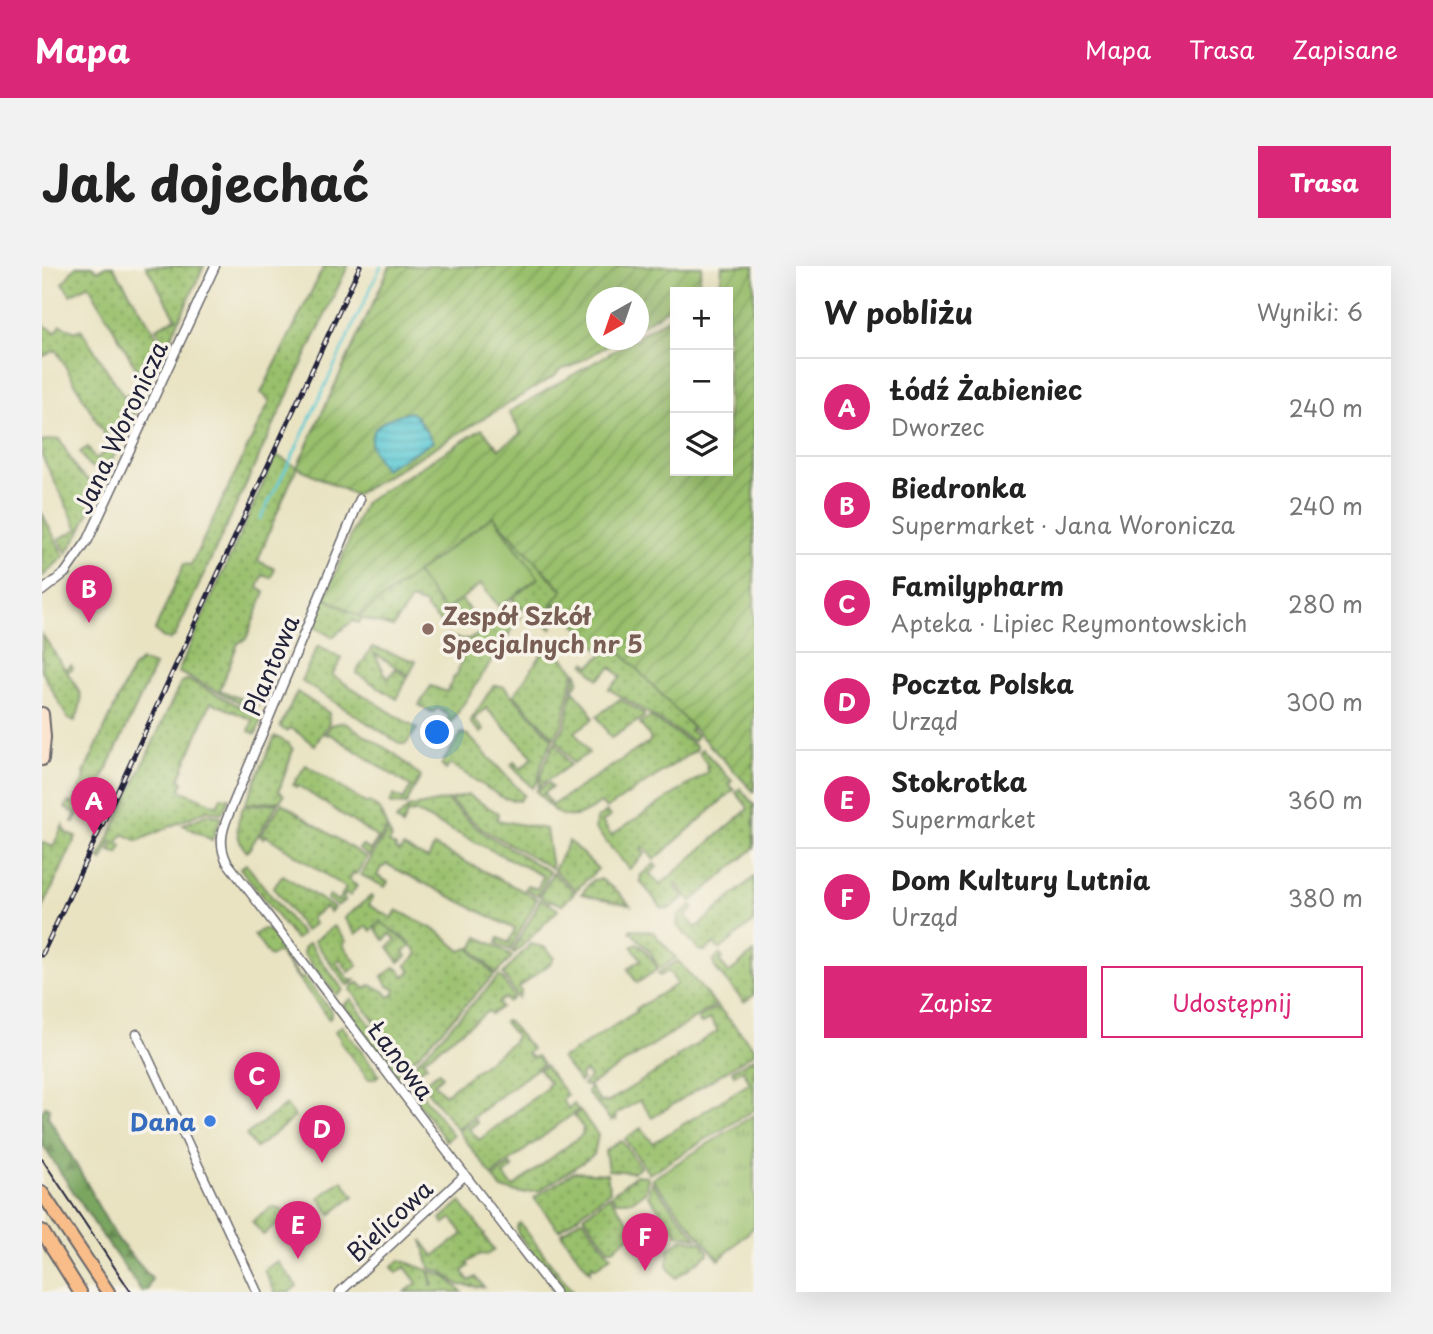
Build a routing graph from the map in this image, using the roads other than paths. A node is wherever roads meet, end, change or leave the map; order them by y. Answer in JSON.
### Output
{"nodes":[{"id":1,"x":215,"y":266,"type":"edge"},
{"id":2,"x":360,"y":499,"type":"dead end"},
{"id":3,"x":42,"y":591,"type":"edge"},
{"id":4,"x":42,"y":714,"type":"edge"},
{"id":5,"x":42,"y":759,"type":"edge"},
{"id":6,"x":222,"y":848,"type":"joint"},
{"id":7,"x":136,"y":1034,"type":"dead end"},
{"id":8,"x":464,"y":1177,"type":"junction"},
{"id":9,"x":42,"y":1193,"type":"edge"},
{"id":10,"x":42,"y":1231,"type":"edge"},
{"id":11,"x":80,"y":1292,"type":"edge"},
{"id":12,"x":108,"y":1292,"type":"edge"},
{"id":13,"x":257,"y":1292,"type":"edge"},
{"id":14,"x":340,"y":1292,"type":"edge"},
{"id":15,"x":555,"y":1292,"type":"edge"}],
"edges":[{"from":1,"to":3,"type":"street","name":"Jana Woronicza"},
{"from":2,"to":6,"type":"street","name":"Plantowa"},
{"from":4,"to":5,"type":"street"},
{"from":6,"to":8,"type":"street","name":"Łanowa"},
{"from":7,"to":13,"type":"street"},
{"from":8,"to":14,"type":"street","name":"Bielicowa"},
{"from":8,"to":15,"type":"street","name":"Łanowa"},
{"from":9,"to":12,"type":"main road"},
{"from":10,"to":11,"type":"main road"}]}
